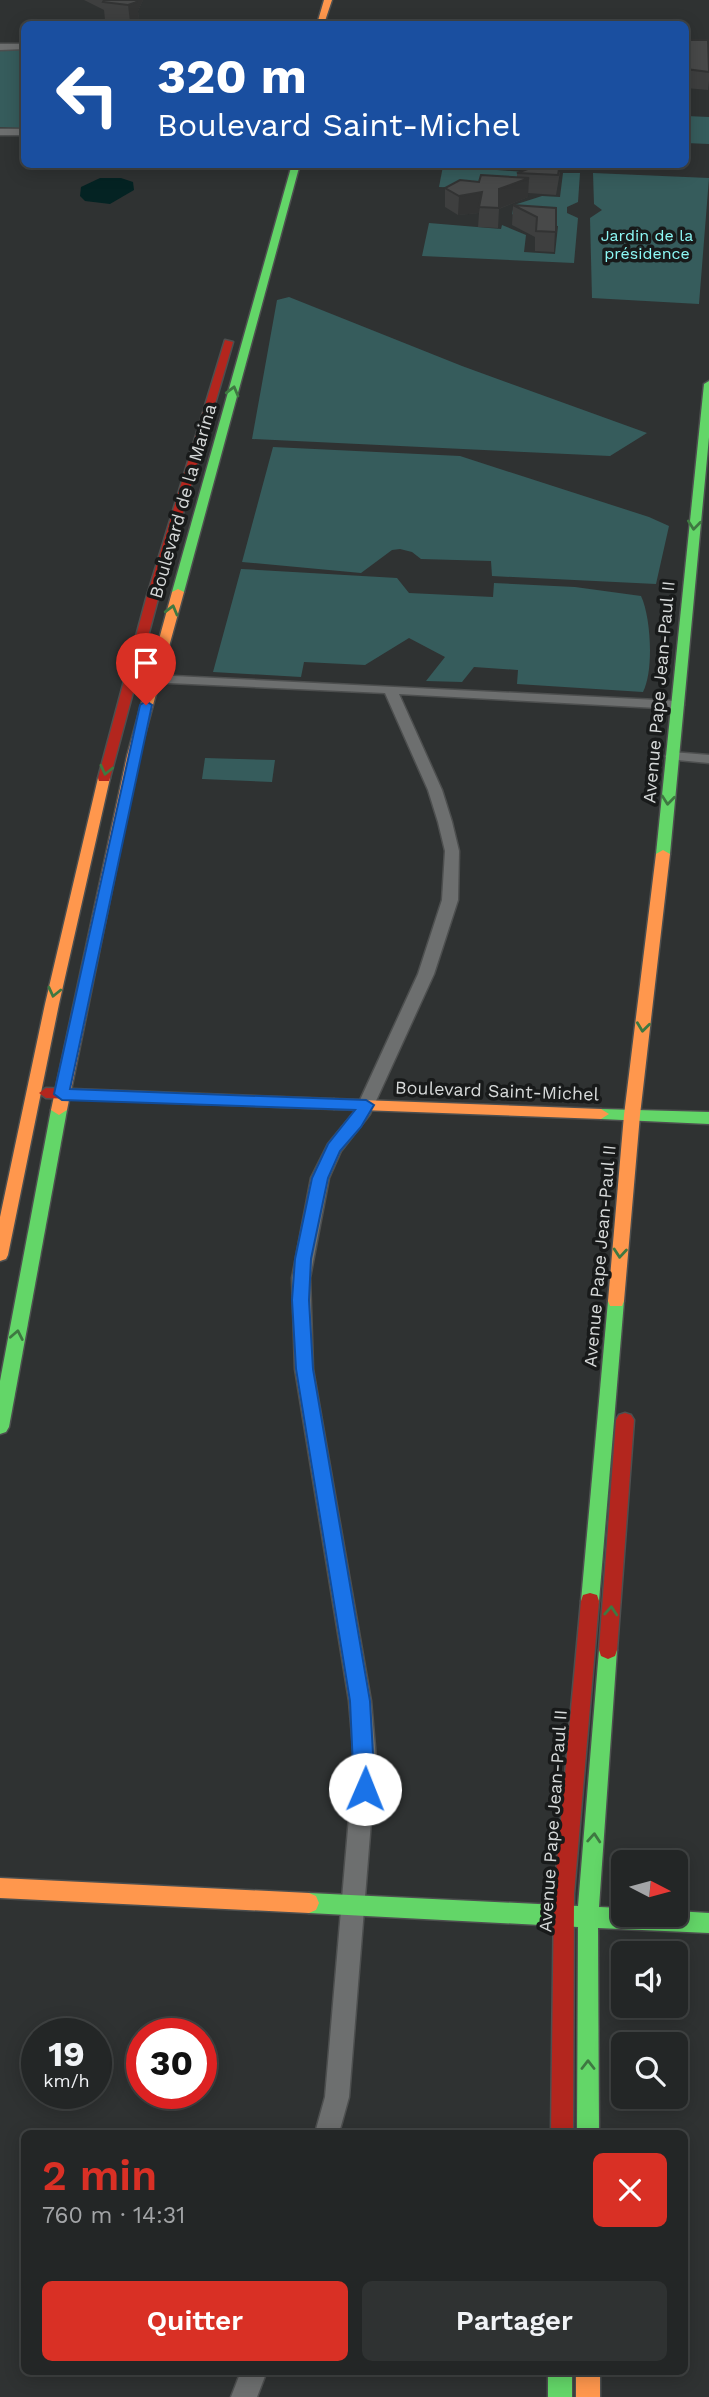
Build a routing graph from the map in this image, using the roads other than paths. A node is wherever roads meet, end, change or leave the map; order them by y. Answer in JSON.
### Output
{"nodes":[{"id":1,"x":328,"y":0,"type":"edge"},
{"id":2,"x":342,"y":0,"type":"edge"},
{"id":3,"x":321,"y":21,"type":"edge"},
{"id":4,"x":336,"y":21,"type":"edge"},
{"id":5,"x":0,"y":47,"type":"edge"},
{"id":6,"x":21,"y":47,"type":"edge"},
{"id":7,"x":0,"y":132,"type":"edge"},
{"id":8,"x":21,"y":132,"type":"edge"},
{"id":9,"x":279,"y":168,"type":"edge"},
{"id":10,"x":295,"y":168,"type":"edge"},
{"id":11,"x":261,"y":259,"type":"junction"},
{"id":12,"x":233,"y":325,"type":"dead end"},
{"id":13,"x":709,"y":384,"type":"edge"},
{"id":14,"x":708,"y":406,"type":"edge"},
{"id":15,"x":709,"y":525,"type":"edge"},
{"id":16,"x":153,"y":679,"type":"junction"},
{"id":17,"x":390,"y":689,"type":"junction"},
{"id":18,"x":677,"y":705,"type":"junction"},
{"id":19,"x":680,"y":757,"type":"junction"},
{"id":20,"x":709,"y":759,"type":"edge"},
{"id":21,"x":667,"y":964,"type":"dead end"},
{"id":22,"x":32,"y":1093,"type":"junction"},
{"id":23,"x":62,"y":1094,"type":"junction"},
{"id":24,"x":366,"y":1105,"type":"junction"},
{"id":25,"x":632,"y":1115,"type":"junction"},
{"id":26,"x":709,"y":1118,"type":"edge"},
{"id":27,"x":0,"y":1255,"type":"edge"},
{"id":28,"x":626,"y":1406,"type":"dead end"},
{"id":29,"x":0,"y":1427,"type":"edge"},
{"id":30,"x":0,"y":1888,"type":"edge"},
{"id":31,"x":353,"y":1906,"type":"junction"},
{"id":32,"x":564,"y":1916,"type":"junction"},
{"id":33,"x":588,"y":1917,"type":"junction"},
{"id":34,"x":709,"y":1923,"type":"edge"},
{"id":35,"x":328,"y":2130,"type":"edge"},
{"id":36,"x":562,"y":2130,"type":"edge"},
{"id":37,"x":588,"y":2130,"type":"edge"},
{"id":38,"x":252,"y":2375,"type":"edge"},
{"id":39,"x":560,"y":2375,"type":"edge"},
{"id":40,"x":588,"y":2375,"type":"edge"},
{"id":41,"x":244,"y":2397,"type":"edge"},
{"id":42,"x":560,"y":2397,"type":"edge"},
{"id":43,"x":588,"y":2397,"type":"edge"}],
"edges":[{"from":1,"to":3,"type":"main road"},
{"from":2,"to":4,"type":"main road"},
{"from":5,"to":6,"type":"street"},
{"from":7,"to":8,"type":"street"},
{"from":9,"to":11,"type":"main road","name":"Boulevard de la Marina"},
{"from":10,"to":11,"type":"main road","name":"Boulevard de la Marina"},
{"from":16,"to":11,"type":"main road","name":"Boulevard de la Marina","one_way":true},
{"from":12,"to":22,"type":"main road","name":"Boulevard de la Marina","one_way":true},
{"from":13,"to":14,"type":"main road","name":"Avenue Pape Jean-Paul II"},
{"from":14,"to":18,"type":"main road","name":"Avenue Pape Jean-Paul II","one_way":true},
{"from":15,"to":19,"type":"main road","name":"Avenue Pape Jean-Paul II"},
{"from":16,"to":17,"type":"street"},
{"from":16,"to":23,"type":"main road","name":"Boulevard de la Marina"},
{"from":17,"to":18,"type":"street"},
{"from":17,"to":24,"type":"street"},
{"from":18,"to":19,"type":"main road","name":"Avenue Pape Jean-Paul II"},
{"from":19,"to":20,"type":"street"},
{"from":19,"to":21,"type":"main road","name":"Avenue Pape Jean-Paul II"},
{"from":19,"to":25,"type":"main road","name":"Avenue Pape Jean-Paul II","one_way":true},
{"from":22,"to":23,"type":"main road","name":"Boulevard Saint-Michel"},
{"from":22,"to":27,"type":"main road","name":"Boulevard de la Marina"},
{"from":23,"to":24,"type":"main road","name":"Boulevard Saint-Michel"},
{"from":29,"to":23,"type":"main road","name":"Boulevard de la Marina","one_way":true},
{"from":24,"to":25,"type":"main road","name":"Boulevard Saint-Michel"},
{"from":24,"to":31,"type":"street"},
{"from":25,"to":26,"type":"main road","name":"Boulevard Saint-Michel"},
{"from":25,"to":32,"type":"main road","name":"Avenue Pape Jean-Paul II","one_way":true},
{"from":33,"to":28,"type":"main road","one_way":true},
{"from":30,"to":31,"type":"main road"},
{"from":31,"to":32,"type":"main road"},
{"from":31,"to":35,"type":"street"},
{"from":32,"to":33,"type":"main road"},
{"from":32,"to":36,"type":"main road","name":"Avenue Pape Jean-Paul II"},
{"from":33,"to":34,"type":"main road"},
{"from":37,"to":33,"type":"main road","one_way":true},
{"from":38,"to":41,"type":"street"},
{"from":39,"to":42,"type":"main road"},
{"from":40,"to":43,"type":"main road"}]}
